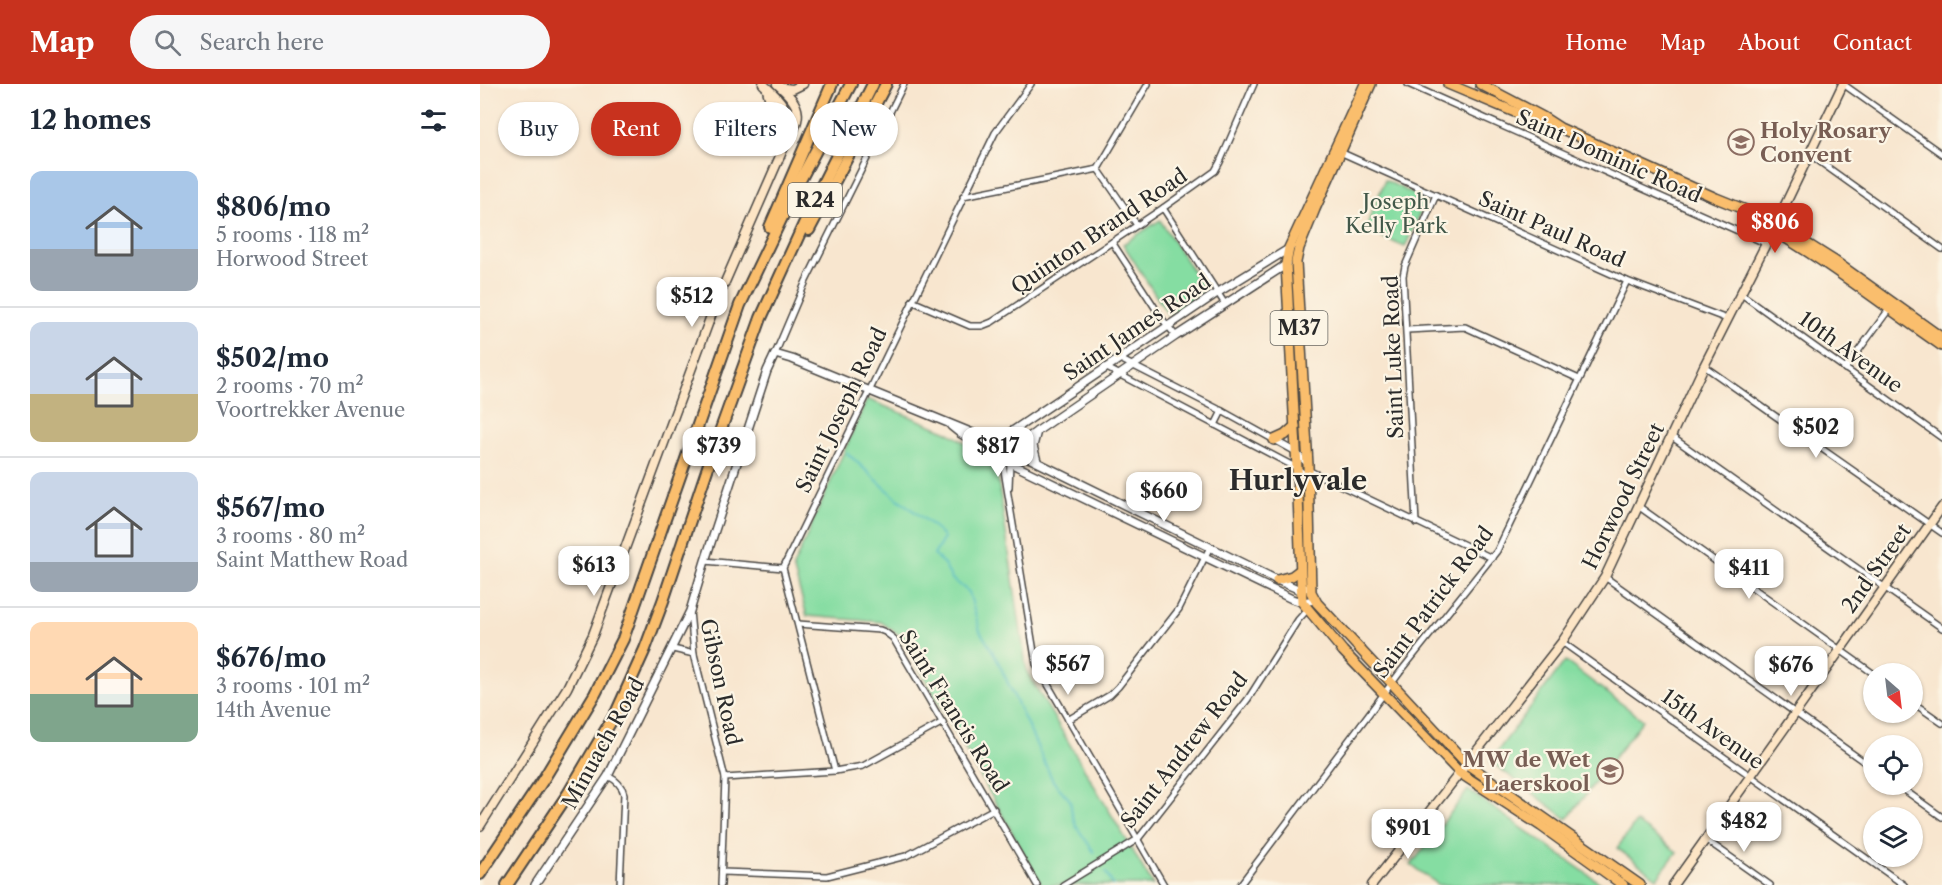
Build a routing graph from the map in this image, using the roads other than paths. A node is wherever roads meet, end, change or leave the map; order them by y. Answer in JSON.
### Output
{"nodes":[{"id":1,"x":778,"y":84,"type":"edge"},
{"id":2,"x":804,"y":84,"type":"edge"},
{"id":3,"x":832,"y":84,"type":"edge"},
{"id":4,"x":850,"y":84,"type":"edge"},
{"id":5,"x":873,"y":84,"type":"edge"},
{"id":6,"x":886,"y":84,"type":"edge"},
{"id":7,"x":904,"y":84,"type":"edge"},
{"id":8,"x":1031,"y":84,"type":"edge"},
{"id":9,"x":1148,"y":84,"type":"edge"},
{"id":10,"x":1254,"y":84,"type":"edge"},
{"id":11,"x":1366,"y":84,"type":"edge"},
{"id":12,"x":1408,"y":84,"type":"edge"},
{"id":13,"x":1448,"y":84,"type":"edge"},
{"id":14,"x":1480,"y":84,"type":"edge"},
{"id":15,"x":1843,"y":84,"type":"edge"},
{"id":16,"x":764,"y":85,"type":"edge"},
{"id":17,"x":770,"y":102,"type":"edge"},
{"id":18,"x":781,"y":102,"type":"edge"},
{"id":19,"x":794,"y":102,"type":"edge"},
{"id":20,"x":1560,"y":128,"type":"junction"},
{"id":21,"x":1337,"y":151,"type":"junction"},
{"id":22,"x":1809,"y":154,"type":"junction"},
{"id":23,"x":1942,"y":154,"type":"edge"},
{"id":24,"x":780,"y":156,"type":"edge"},
{"id":25,"x":1098,"y":169,"type":"junction"},
{"id":26,"x":1436,"y":195,"type":"junction"},
{"id":27,"x":963,"y":196,"type":"junction"},
{"id":28,"x":1163,"y":208,"type":"junction"},
{"id":29,"x":1137,"y":225,"type":"junction"},
{"id":30,"x":1774,"y":226,"type":"junction"},
{"id":31,"x":1112,"y":242,"type":"junction"},
{"id":32,"x":1765,"y":243,"type":"junction"},
{"id":33,"x":1294,"y":248,"type":"junction"},
{"id":34,"x":1942,"y":249,"type":"edge"},
{"id":35,"x":1291,"y":263,"type":"junction"},
{"id":36,"x":1627,"y":281,"type":"junction"},
{"id":37,"x":1217,"y":292,"type":"junction"},
{"id":38,"x":1740,"y":293,"type":"junction"},
{"id":39,"x":912,"y":301,"type":"junction"},
{"id":40,"x":1225,"y":304,"type":"junction"},
{"id":41,"x":740,"y":305,"type":"junction"},
{"id":42,"x":1891,"y":306,"type":"junction"},
{"id":43,"x":761,"y":318,"type":"junction"},
{"id":44,"x":1727,"y":319,"type":"junction"},
{"id":45,"x":1168,"y":325,"type":"junction"},
{"id":46,"x":1407,"y":330,"type":"junction"},
{"id":47,"x":1176,"y":336,"type":"junction"},
{"id":48,"x":1942,"y":338,"type":"edge"},
{"id":49,"x":1942,"y":346,"type":"edge"},
{"id":50,"x":775,"y":354,"type":"junction"},
{"id":51,"x":1118,"y":358,"type":"junction"},
{"id":52,"x":1133,"y":366,"type":"junction"},
{"id":53,"x":1704,"y":366,"type":"junction"},
{"id":54,"x":1105,"y":367,"type":"junction"},
{"id":55,"x":1845,"y":369,"type":"junction"},
{"id":56,"x":1119,"y":375,"type":"junction"},
{"id":57,"x":1579,"y":379,"type":"junction"},
{"id":58,"x":869,"y":390,"type":"junction"},
{"id":59,"x":1222,"y":411,"type":"junction"},
{"id":60,"x":946,"y":423,"type":"junction"},
{"id":61,"x":1215,"y":425,"type":"junction"},
{"id":62,"x":1295,"y":426,"type":"junction"},
{"id":63,"x":1037,"y":431,"type":"junction"},
{"id":64,"x":1008,"y":434,"type":"junction"},
{"id":65,"x":1672,"y":437,"type":"junction"},
{"id":66,"x":1942,"y":438,"type":"edge"},
{"id":67,"x":990,"y":440,"type":"junction"},
{"id":68,"x":1274,"y":440,"type":"junction"},
{"id":69,"x":1002,"y":445,"type":"junction"},
{"id":70,"x":1012,"y":450,"type":"junction"},
{"id":71,"x":1296,"y":452,"type":"junction"},
{"id":72,"x":1002,"y":458,"type":"junction"},
{"id":73,"x":1037,"y":461,"type":"junction"},
{"id":74,"x":1010,"y":463,"type":"junction"},
{"id":75,"x":1297,"y":468,"type":"junction"},
{"id":76,"x":1308,"y":471,"type":"junction"},
{"id":77,"x":1008,"y":494,"type":"junction"},
{"id":78,"x":1638,"y":506,"type":"junction"},
{"id":79,"x":1942,"y":507,"type":"edge"},
{"id":80,"x":1416,"y":523,"type":"junction"},
{"id":81,"x":1930,"y":524,"type":"junction"},
{"id":82,"x":1942,"y":533,"type":"edge"},
{"id":83,"x":1210,"y":547,"type":"junction"},
{"id":84,"x":1205,"y":556,"type":"junction"},
{"id":85,"x":1492,"y":558,"type":"junction"},
{"id":86,"x":705,"y":561,"type":"junction"},
{"id":87,"x":783,"y":568,"type":"junction"},
{"id":88,"x":1305,"y":570,"type":"junction"},
{"id":89,"x":1605,"y":578,"type":"junction"},
{"id":90,"x":1277,"y":580,"type":"junction"},
{"id":91,"x":1311,"y":587,"type":"junction"},
{"id":92,"x":1884,"y":587,"type":"junction"},
{"id":93,"x":1300,"y":590,"type":"junction"},
{"id":94,"x":1315,"y":600,"type":"junction"},
{"id":95,"x":1304,"y":606,"type":"junction"},
{"id":96,"x":690,"y":612,"type":"junction"},
{"id":97,"x":1332,"y":618,"type":"junction"},
{"id":98,"x":798,"y":624,"type":"junction"},
{"id":99,"x":1942,"y":628,"type":"edge"},
{"id":100,"x":1562,"y":642,"type":"junction"},
{"id":101,"x":673,"y":649,"type":"junction"},
{"id":102,"x":1840,"y":650,"type":"junction"},
{"id":103,"x":694,"y":654,"type":"junction"},
{"id":104,"x":1863,"y":666,"type":"edge"},
{"id":105,"x":1393,"y":684,"type":"junction"},
{"id":106,"x":1385,"y":693,"type":"junction"},
{"id":107,"x":1923,"y":710,"type":"edge"},
{"id":108,"x":1796,"y":713,"type":"junction"},
{"id":109,"x":1068,"y":720,"type":"junction"},
{"id":110,"x":943,"y":722,"type":"junction"},
{"id":111,"x":1942,"y":723,"type":"edge"},
{"id":112,"x":1863,"y":760,"type":"edge"},
{"id":113,"x":1467,"y":764,"type":"junction"},
{"id":114,"x":835,"y":771,"type":"junction"},
{"id":115,"x":1460,"y":773,"type":"junction"},
{"id":116,"x":608,"y":776,"type":"junction"},
{"id":117,"x":1750,"y":776,"type":"junction"},
{"id":118,"x":725,"y":778,"type":"junction"},
{"id":119,"x":1911,"y":795,"type":"edge"},
{"id":120,"x":994,"y":809,"type":"junction"},
{"id":121,"x":1942,"y":817,"type":"edge"},
{"id":122,"x":480,"y":826,"type":"edge"},
{"id":123,"x":1138,"y":839,"type":"junction"},
{"id":124,"x":1705,"y":839,"type":"junction"},
{"id":125,"x":722,"y":872,"type":"junction"},
{"id":126,"x":480,"y":874,"type":"edge"},
{"id":127,"x":507,"y":885,"type":"edge"},
{"id":128,"x":535,"y":885,"type":"edge"},
{"id":129,"x":620,"y":885,"type":"edge"},
{"id":130,"x":721,"y":885,"type":"edge"},
{"id":131,"x":1037,"y":885,"type":"edge"},
{"id":132,"x":1063,"y":885,"type":"edge"},
{"id":133,"x":1164,"y":885,"type":"edge"},
{"id":134,"x":1240,"y":885,"type":"edge"},
{"id":135,"x":1372,"y":885,"type":"edge"},
{"id":136,"x":1623,"y":885,"type":"edge"},
{"id":137,"x":1640,"y":885,"type":"edge"},
{"id":138,"x":1673,"y":885,"type":"edge"},
{"id":139,"x":1770,"y":885,"type":"edge"},
{"id":140,"x":1904,"y":885,"type":"edge"}],
"edges":[{"from":1,"to":2,"type":"main road"},
{"from":1,"to":19,"type":"main road"},
{"from":3,"to":41,"type":"highway"},
{"from":4,"to":41,"type":"highway","number":"R24"},
{"from":5,"to":43,"type":"highway","number":"R24"},
{"from":6,"to":43,"type":"highway"},
{"from":7,"to":50,"type":"street"},
{"from":8,"to":27,"type":"street","name":"Saint Joseph Road"},
{"from":9,"to":25,"type":"street"},
{"from":10,"to":28,"type":"street","name":"Quinton Brand Road"},
{"from":11,"to":21,"type":"main road","number":"M37"},
{"from":12,"to":32,"type":"street","name":"Saint Dominic Road"},
{"from":13,"to":20,"type":"main road"},
{"from":14,"to":20,"type":"main road"},
{"from":15,"to":22,"type":"main road","name":"Horwood Street"},
{"from":15,"to":23,"type":"street"},
{"from":16,"to":17,"type":"main road"},
{"from":16,"to":18,"type":"main road"},
{"from":20,"to":30,"type":"main road"},
{"from":21,"to":26,"type":"street","name":"Saint Paul Road"},
{"from":21,"to":33,"type":"main road","number":"M37"},
{"from":22,"to":30,"type":"main road","name":"Horwood Street"},
{"from":22,"to":34,"type":"street"},
{"from":24,"to":122,"type":"main road"},
{"from":25,"to":27,"type":"street"},
{"from":25,"to":29,"type":"street"},
{"from":26,"to":36,"type":"street","name":"Saint Paul Road"},
{"from":26,"to":46,"type":"street","name":"Saint Luke Road"},
{"from":27,"to":39,"type":"street","name":"Saint Joseph Road"},
{"from":28,"to":29,"type":"street","name":"Quinton Brand Road"},
{"from":28,"to":37,"type":"street"},
{"from":29,"to":31,"type":"street","name":"Quinton Brand Road"},
{"from":30,"to":32,"type":"main road","name":"Horwood Street"},
{"from":30,"to":42,"type":"main road"},
{"from":31,"to":39,"type":"street","name":"Quinton Brand Road"},
{"from":31,"to":45,"type":"street"},
{"from":32,"to":38,"type":"main road","name":"Horwood Street"},
{"from":33,"to":35,"type":"main road","number":"M37"},
{"from":33,"to":37,"type":"street","name":"Saint James Road"},
{"from":35,"to":40,"type":"street","name":"Saint James Road"},
{"from":35,"to":62,"type":"main road","number":"M37"},
{"from":35,"to":76,"type":"main road","number":"M37"},
{"from":36,"to":44,"type":"street","name":"Saint Paul Road"},
{"from":36,"to":57,"type":"street","name":"Saint Patrick Road"},
{"from":37,"to":40,"type":"street"},
{"from":37,"to":45,"type":"street","name":"Saint James Road"},
{"from":38,"to":44,"type":"main road","name":"Horwood Street"},
{"from":38,"to":55,"type":"street","name":"10th Avenue"},
{"from":39,"to":58,"type":"street","name":"Saint Joseph Road"},
{"from":40,"to":47,"type":"street","name":"Saint James Road"},
{"from":41,"to":126,"type":"highway","number":"R24"},
{"from":42,"to":48,"type":"main road"},
{"from":42,"to":49,"type":"main road"},
{"from":42,"to":55,"type":"street"},
{"from":43,"to":127,"type":"highway","number":"R24"},
{"from":44,"to":53,"type":"main road","name":"Horwood Street"},
{"from":45,"to":47,"type":"street"},
{"from":45,"to":51,"type":"street","name":"Saint James Road"},
{"from":46,"to":57,"type":"street"},
{"from":46,"to":80,"type":"street","name":"Saint Luke Road"},
{"from":47,"to":52,"type":"street","name":"Saint James Road"},
{"from":50,"to":58,"type":"street"},
{"from":50,"to":86,"type":"street","name":"Gibson Road"},
{"from":51,"to":52,"type":"street"},
{"from":51,"to":54,"type":"street","name":"Saint James Road"},
{"from":52,"to":56,"type":"street","name":"Saint James Road"},
{"from":52,"to":59,"type":"street"},
{"from":53,"to":65,"type":"main road","name":"Horwood Street"},
{"from":53,"to":81,"type":"street"},
{"from":54,"to":56,"type":"street"},
{"from":54,"to":64,"type":"street","name":"Saint James Road"},
{"from":55,"to":66,"type":"street","name":"10th Avenue"},
{"from":56,"to":61,"type":"street"},
{"from":56,"to":63,"type":"street","name":"Saint James Road"},
{"from":57,"to":85,"type":"street","name":"Saint Patrick Road"},
{"from":58,"to":60,"type":"street"},
{"from":58,"to":87,"type":"street","name":"Saint Joseph Road"},
{"from":59,"to":61,"type":"street"},
{"from":59,"to":68,"type":"street"},
{"from":60,"to":67,"type":"street"},
{"from":60,"to":72,"type":"street"},
{"from":61,"to":75,"type":"street"},
{"from":62,"to":68,"type":"main road"},
{"from":62,"to":71,"type":"main road","number":"M37"},
{"from":63,"to":70,"type":"street","name":"Saint James Road"},
{"from":63,"to":73,"type":"street"},
{"from":64,"to":67,"type":"street"},
{"from":64,"to":69,"type":"street","name":"Saint James Road"},
{"from":65,"to":78,"type":"main road","name":"Horwood Street"},
{"from":65,"to":92,"type":"street"},
{"from":67,"to":69,"type":"street"},
{"from":68,"to":71,"type":"street"},
{"from":69,"to":70,"type":"street"},
{"from":69,"to":72,"type":"street"},
{"from":70,"to":73,"type":"street"},
{"from":70,"to":74,"type":"street"},
{"from":71,"to":75,"type":"main road","number":"M37"},
{"from":71,"to":76,"type":"street"},
{"from":72,"to":74,"type":"street"},
{"from":72,"to":77,"type":"street"},
{"from":73,"to":83,"type":"street"},
{"from":74,"to":77,"type":"street"},
{"from":74,"to":84,"type":"street"},
{"from":75,"to":76,"type":"street"},
{"from":75,"to":88,"type":"main road","number":"M37"},
{"from":76,"to":80,"type":"street"},
{"from":76,"to":88,"type":"main road","number":"M37"},
{"from":77,"to":109,"type":"street"},
{"from":78,"to":89,"type":"main road","name":"Horwood Street"},
{"from":78,"to":102,"type":"street"},
{"from":79,"to":81,"type":"main road","name":"2nd Street"},
{"from":80,"to":85,"type":"street"},
{"from":81,"to":82,"type":"street"},
{"from":81,"to":92,"type":"main road","name":"2nd Street"},
{"from":83,"to":84,"type":"street"},
{"from":83,"to":90,"type":"street"},
{"from":84,"to":95,"type":"street"},
{"from":84,"to":109,"type":"street"},
{"from":85,"to":105,"type":"street","name":"Saint Patrick Road"},
{"from":86,"to":87,"type":"street"},
{"from":86,"to":96,"type":"street","name":"Gibson Road"},
{"from":87,"to":98,"type":"street"},
{"from":88,"to":90,"type":"main road"},
{"from":88,"to":91,"type":"main road","number":"M37"},
{"from":88,"to":93,"type":"main road","number":"M37"},
{"from":88,"to":97,"type":"main road"},
{"from":89,"to":100,"type":"main road","name":"Horwood Street"},
{"from":89,"to":108,"type":"street"},
{"from":90,"to":93,"type":"street"},
{"from":91,"to":93,"type":"street"},
{"from":91,"to":94,"type":"main road","number":"M37"},
{"from":92,"to":99,"type":"street"},
{"from":92,"to":102,"type":"main road","name":"2nd Street"},
{"from":93,"to":95,"type":"main road","number":"M37"},
{"from":94,"to":95,"type":"street"},
{"from":94,"to":97,"type":"main road","number":"M37"},
{"from":95,"to":106,"type":"main road"},
{"from":95,"to":123,"type":"street","name":"Saint Andrew Road"},
{"from":96,"to":101,"type":"street","name":"Minuach Road"},
{"from":96,"to":103,"type":"street","name":"Gibson Road"},
{"from":97,"to":105,"type":"main road","number":"M37"},
{"from":98,"to":110,"type":"street","name":"Saint Francis Road"},
{"from":98,"to":114,"type":"street"},
{"from":100,"to":113,"type":"main road","name":"Horwood Street"},
{"from":100,"to":117,"type":"street","name":"15th Avenue"},
{"from":101,"to":103,"type":"street"},
{"from":101,"to":116,"type":"street","name":"Minuach Road"},
{"from":102,"to":104,"type":"street"},
{"from":102,"to":108,"type":"main road","name":"2nd Street"},
{"from":103,"to":118,"type":"street","name":"Gibson Road"},
{"from":105,"to":106,"type":"street","name":"Saint Patrick Road"},
{"from":105,"to":113,"type":"main road","number":"M37"},
{"from":106,"to":115,"type":"main road"},
{"from":106,"to":134,"type":"street","name":"Saint Patrick Road"},
{"from":107,"to":111,"type":"street"},
{"from":108,"to":112,"type":"street"},
{"from":108,"to":117,"type":"main road","name":"2nd Street"},
{"from":109,"to":123,"type":"street"},
{"from":110,"to":114,"type":"street"},
{"from":110,"to":120,"type":"street","name":"Saint Francis Road"},
{"from":113,"to":115,"type":"main road","name":"Horwood Street"},
{"from":113,"to":137,"type":"main road","number":"M37"},
{"from":114,"to":118,"type":"street"},
{"from":115,"to":135,"type":"main road","name":"Horwood Street"},
{"from":115,"to":136,"type":"main road"},
{"from":116,"to":128,"type":"street","name":"Minuach Road"},
{"from":116,"to":129,"type":"street"},
{"from":117,"to":124,"type":"main road","name":"2nd Street"},
{"from":117,"to":140,"type":"street","name":"15th Avenue"},
{"from":118,"to":125,"type":"street","name":"Gibson Road"},
{"from":119,"to":121,"type":"street"},
{"from":120,"to":125,"type":"street"},
{"from":120,"to":131,"type":"street","name":"Saint Francis Road"},
{"from":123,"to":132,"type":"street","name":"Saint Andrew Road"},
{"from":123,"to":133,"type":"street"},
{"from":124,"to":138,"type":"main road","name":"2nd Street"},
{"from":124,"to":139,"type":"street"},
{"from":125,"to":130,"type":"street","name":"Gibson Road"}]}
